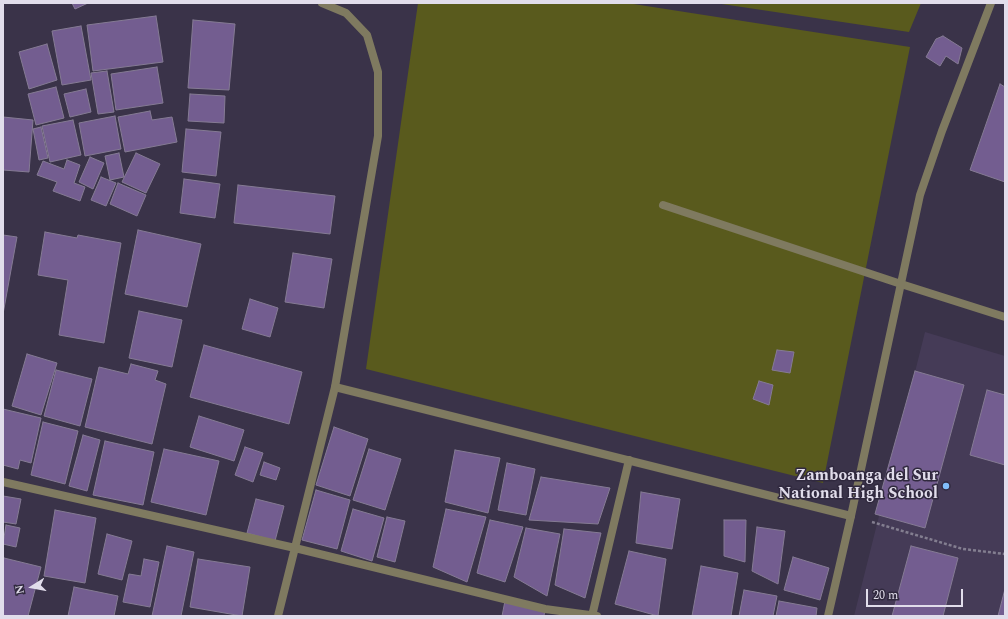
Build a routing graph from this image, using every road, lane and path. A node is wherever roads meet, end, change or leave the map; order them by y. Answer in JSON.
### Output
{"nodes":[{"id":1,"x":322,"y":3,"type":"edge"},
{"id":2,"x":991,"y":3,"type":"edge"},
{"id":3,"x":663,"y":205,"type":"dead end"},
{"id":4,"x":901,"y":284,"type":"junction"},
{"id":5,"x":1005,"y":317,"type":"edge"},
{"id":6,"x":335,"y":387,"type":"junction"},
{"id":7,"x":629,"y":460,"type":"junction"},
{"id":8,"x":3,"y":482,"type":"edge"},
{"id":9,"x":851,"y":516,"type":"junction"},
{"id":10,"x":295,"y":548,"type":"junction"},
{"id":11,"x":1005,"y":554,"type":"edge"},
{"id":12,"x":278,"y":616,"type":"edge"},
{"id":13,"x":594,"y":616,"type":"edge"},
{"id":14,"x":828,"y":616,"type":"edge"}],
"edges":[{"from":1,"to":6,"type":"street"},
{"from":2,"to":4,"type":"street"},
{"from":3,"to":4,"type":"street"},
{"from":4,"to":5,"type":"street"},
{"from":4,"to":9,"type":"street"},
{"from":6,"to":7,"type":"street"},
{"from":6,"to":10,"type":"street"},
{"from":7,"to":9,"type":"street"},
{"from":7,"to":13,"type":"street"},
{"from":8,"to":10,"type":"street"},
{"from":9,"to":11,"type":"path"},
{"from":9,"to":14,"type":"street"},
{"from":10,"to":12,"type":"street"},
{"from":10,"to":13,"type":"street"}]}
